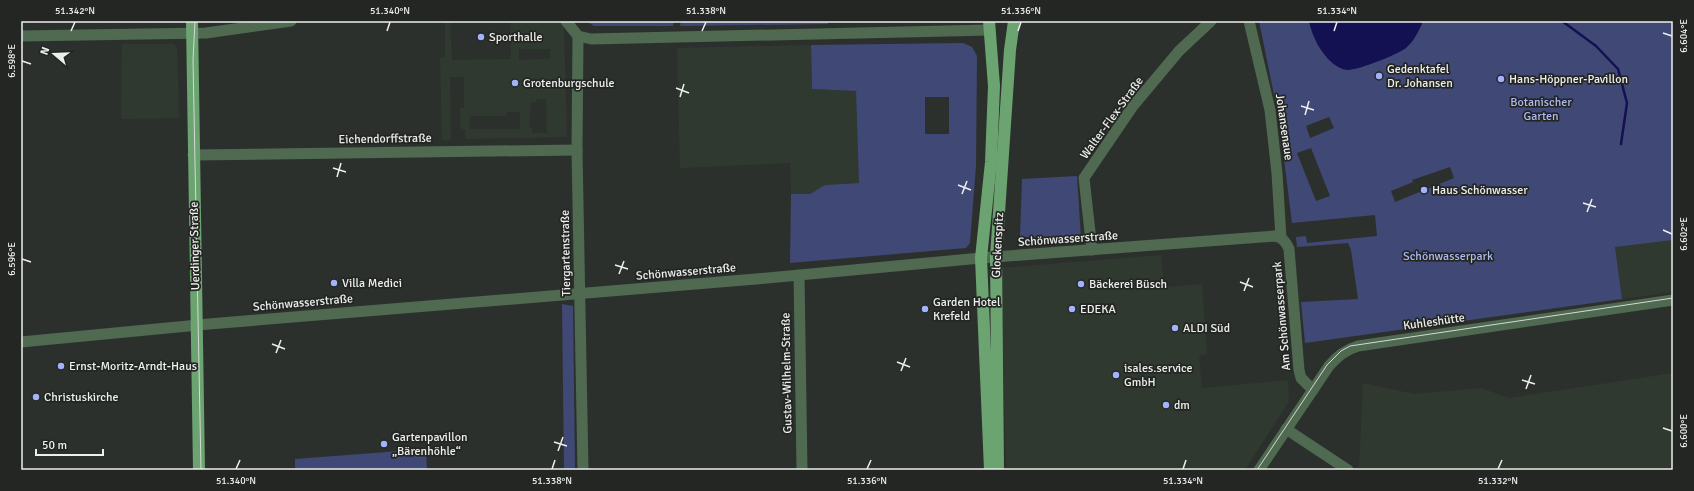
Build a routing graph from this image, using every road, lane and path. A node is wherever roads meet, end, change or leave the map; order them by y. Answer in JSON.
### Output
{"nodes":[{"id":1,"x":291,"y":21,"type":"edge"},
{"id":2,"x":566,"y":21,"type":"edge"},
{"id":3,"x":1005,"y":21,"type":"edge"},
{"id":4,"x":1014,"y":21,"type":"edge"},
{"id":5,"x":1211,"y":21,"type":"edge"},
{"id":6,"x":1249,"y":21,"type":"edge"},
{"id":7,"x":990,"y":26,"type":"edge"},
{"id":8,"x":192,"y":27,"type":"edge"},
{"id":9,"x":21,"y":36,"type":"edge"},
{"id":10,"x":578,"y":36,"type":"junction"},
{"id":11,"x":1010,"y":50,"type":"junction"},
{"id":12,"x":577,"y":150,"type":"junction"},
{"id":13,"x":193,"y":155,"type":"junction"},
{"id":14,"x":1281,"y":238,"type":"junction"},
{"id":15,"x":1092,"y":250,"type":"junction"},
{"id":16,"x":996,"y":257,"type":"junction"},
{"id":17,"x":981,"y":258,"type":"junction"},
{"id":18,"x":799,"y":275,"type":"junction"},
{"id":19,"x":580,"y":294,"type":"junction"},
{"id":20,"x":1673,"y":300,"type":"edge"},
{"id":21,"x":196,"y":325,"type":"junction"},
{"id":22,"x":21,"y":342,"type":"edge"},
{"id":23,"x":1313,"y":390,"type":"junction"},
{"id":24,"x":1286,"y":429,"type":"junction"},
{"id":25,"x":199,"y":470,"type":"edge"},
{"id":26,"x":583,"y":470,"type":"edge"},
{"id":27,"x":802,"y":470,"type":"edge"},
{"id":28,"x":990,"y":470,"type":"edge"},
{"id":29,"x":998,"y":470,"type":"edge"},
{"id":30,"x":1259,"y":470,"type":"edge"},
{"id":31,"x":1348,"y":470,"type":"edge"}],
"edges":[{"from":1,"to":8,"type":"street"},
{"from":2,"to":10,"type":"street"},
{"from":3,"to":11,"type":"main road"},
{"from":4,"to":11,"type":"main road","name":"Glockenspitz"},
{"from":5,"to":15,"type":"street","name":"Walter-Flex-Straße"},
{"from":6,"to":14,"type":"street","name":"Johansenaue"},
{"from":7,"to":10,"type":"street"},
{"from":7,"to":17,"type":"main road","name":"Glockenspitz"},
{"from":8,"to":9,"type":"street"},
{"from":8,"to":13,"type":"main road","name":"Uerdinger Straße"},
{"from":10,"to":12,"type":"street","name":"Tiergartenstraße"},
{"from":11,"to":16,"type":"main road","name":"Glockenspitz"},
{"from":12,"to":13,"type":"street","name":"Eichendorffstraße"},
{"from":12,"to":19,"type":"street","name":"Tiergartenstraße"},
{"from":13,"to":21,"type":"main road","name":"Uerdinger Straße"},
{"from":14,"to":15,"type":"street","name":"Schönwasserstraße"},
{"from":14,"to":23,"type":"street","name":"Am Schönwasserpark"},
{"from":15,"to":16,"type":"street","name":"Schönwasserstraße"},
{"from":16,"to":17,"type":"street","name":"Schönwasserstraße"},
{"from":16,"to":29,"type":"main road","name":"Glockenspitz"},
{"from":17,"to":18,"type":"street","name":"Schönwasserstraße"},
{"from":17,"to":28,"type":"main road","name":"Glockenspitz"},
{"from":18,"to":19,"type":"street","name":"Schönwasserstraße"},
{"from":18,"to":27,"type":"street","name":"Gustav-Wilhelm-Straße"},
{"from":19,"to":21,"type":"street","name":"Schönwasserstraße"},
{"from":19,"to":26,"type":"street","name":"Tiergartenstraße"},
{"from":20,"to":23,"type":"street","name":"Kuhleshütte"},
{"from":21,"to":22,"type":"street","name":"Schönwasserstraße"},
{"from":21,"to":25,"type":"main road","name":"Uerdinger Straße"},
{"from":23,"to":24,"type":"street","name":"Kuhleshütte"},
{"from":24,"to":30,"type":"street","name":"Kuhleshütte"},
{"from":24,"to":31,"type":"street"}]}
